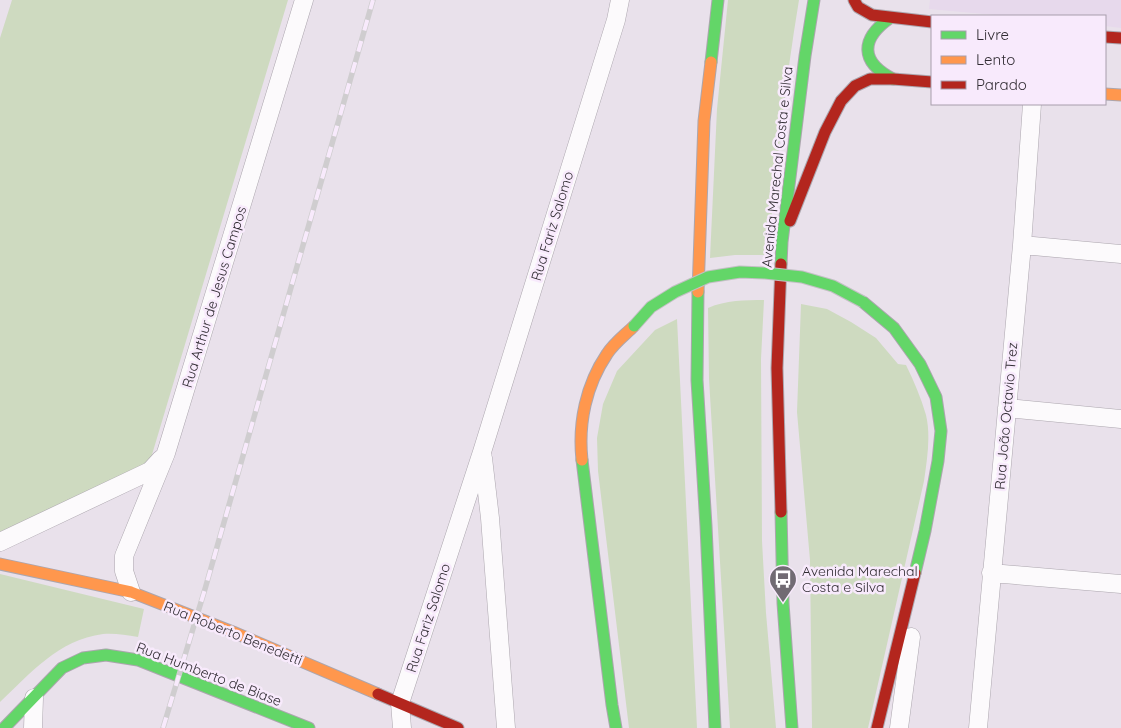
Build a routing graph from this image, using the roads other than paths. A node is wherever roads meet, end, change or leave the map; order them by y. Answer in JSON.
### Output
{"nodes":[{"id":1,"x":304,"y":0,"type":"edge"},
{"id":2,"x":620,"y":0,"type":"edge"},
{"id":3,"x":718,"y":0,"type":"edge"},
{"id":4,"x":814,"y":0,"type":"edge"},
{"id":5,"x":854,"y":0,"type":"edge"},
{"id":6,"x":919,"y":7,"type":"dead end"},
{"id":7,"x":890,"y":18,"type":"junction"},
{"id":8,"x":917,"y":21,"type":"junction"},
{"id":9,"x":931,"y":22,"type":"edge"},
{"id":10,"x":1106,"y":37,"type":"edge"},
{"id":11,"x":1121,"y":38,"type":"edge"},
{"id":12,"x":893,"y":79,"type":"junction"},
{"id":13,"x":931,"y":82,"type":"edge"},
{"id":14,"x":1106,"y":94,"type":"edge"},
{"id":15,"x":1121,"y":95,"type":"edge"},
{"id":16,"x":1032,"y":105,"type":"edge"},
{"id":17,"x":782,"y":242,"type":"junction"},
{"id":18,"x":1022,"y":245,"type":"junction"},
{"id":19,"x":1121,"y":254,"type":"edge"},
{"id":20,"x":1007,"y":408,"type":"junction"},
{"id":21,"x":1121,"y":418,"type":"edge"},
{"id":22,"x":482,"y":452,"type":"junction"},
{"id":23,"x":166,"y":453,"type":"junction"},
{"id":24,"x":925,"y":531,"type":"junction"},
{"id":25,"x":0,"y":542,"type":"edge"},
{"id":26,"x":0,"y":564,"type":"edge"},
{"id":27,"x":991,"y":573,"type":"junction"},
{"id":28,"x":1121,"y":584,"type":"edge"},
{"id":29,"x":131,"y":592,"type":"junction"},
{"id":30,"x":34,"y":698,"type":"junction"},
{"id":31,"x":400,"y":703,"type":"junction"},
{"id":32,"x":612,"y":705,"type":"junction"},
{"id":33,"x":605,"y":720,"type":"dead end"},
{"id":34,"x":4,"y":728,"type":"edge"},
{"id":35,"x":33,"y":728,"type":"edge"},
{"id":36,"x":309,"y":728,"type":"edge"},
{"id":37,"x":402,"y":728,"type":"edge"},
{"id":38,"x":458,"y":728,"type":"edge"},
{"id":39,"x":506,"y":728,"type":"edge"},
{"id":40,"x":616,"y":728,"type":"edge"},
{"id":41,"x":715,"y":728,"type":"edge"},
{"id":42,"x":792,"y":728,"type":"edge"},
{"id":43,"x":877,"y":728,"type":"edge"},
{"id":44,"x":899,"y":728,"type":"edge"},
{"id":45,"x":978,"y":728,"type":"edge"}],
"edges":[{"from":1,"to":23,"type":"street","name":"Rua Arthur de Jesus Campos"},
{"from":2,"to":22,"type":"street","name":"Rua Fariz Salomo"},
{"from":3,"to":41,"type":"main road"},
{"from":4,"to":17,"type":"main road","name":"Avenida Marechal Costa e Silva"},
{"from":5,"to":7,"type":"main road"},
{"from":6,"to":8,"type":"main road"},
{"from":7,"to":8,"type":"main road"},
{"from":7,"to":12,"type":"main road"},
{"from":8,"to":9,"type":"main road"},
{"from":10,"to":11,"type":"main road"},
{"from":12,"to":13,"type":"main road"},
{"from":12,"to":17,"type":"main road"},
{"from":14,"to":15,"type":"main road"},
{"from":16,"to":18,"type":"street","name":"Rua João Octavio Trez"},
{"from":17,"to":42,"type":"main road","name":"Avenida Marechal Costa e Silva"},
{"from":18,"to":19,"type":"street"},
{"from":18,"to":20,"type":"street","name":"Rua João Octavio Trez"},
{"from":20,"to":21,"type":"street"},
{"from":20,"to":27,"type":"street","name":"Rua João Octavio Trez"},
{"from":22,"to":31,"type":"street","name":"Rua Fariz Salomo"},
{"from":22,"to":39,"type":"street","name":"Rua Fariz Salomo"},
{"from":23,"to":25,"type":"street"},
{"from":23,"to":29,"type":"street","name":"Rua Arthur de Jesus Campos"},
{"from":24,"to":32,"type":"main road","bridge":true},
{"from":24,"to":43,"type":"main road"},
{"from":24,"to":44,"type":"street"},
{"from":26,"to":29,"type":"main road","name":"Rua Roberto Benedetti"},
{"from":27,"to":28,"type":"street"},
{"from":27,"to":45,"type":"street","name":"Rua João Octavio Trez"},
{"from":29,"to":31,"type":"main road","name":"Rua Roberto Benedetti"},
{"from":30,"to":34,"type":"main road","name":"Rua Humberto de Biase"},
{"from":30,"to":35,"type":"street"},
{"from":30,"to":36,"type":"main road","name":"Rua Humberto de Biase"},
{"from":31,"to":37,"type":"street","name":"Rua Fariz Salomo"},
{"from":31,"to":38,"type":"main road","name":"Rua Roberto Benedetti"},
{"from":32,"to":33,"type":"main road"},
{"from":32,"to":40,"type":"main road"}]}
